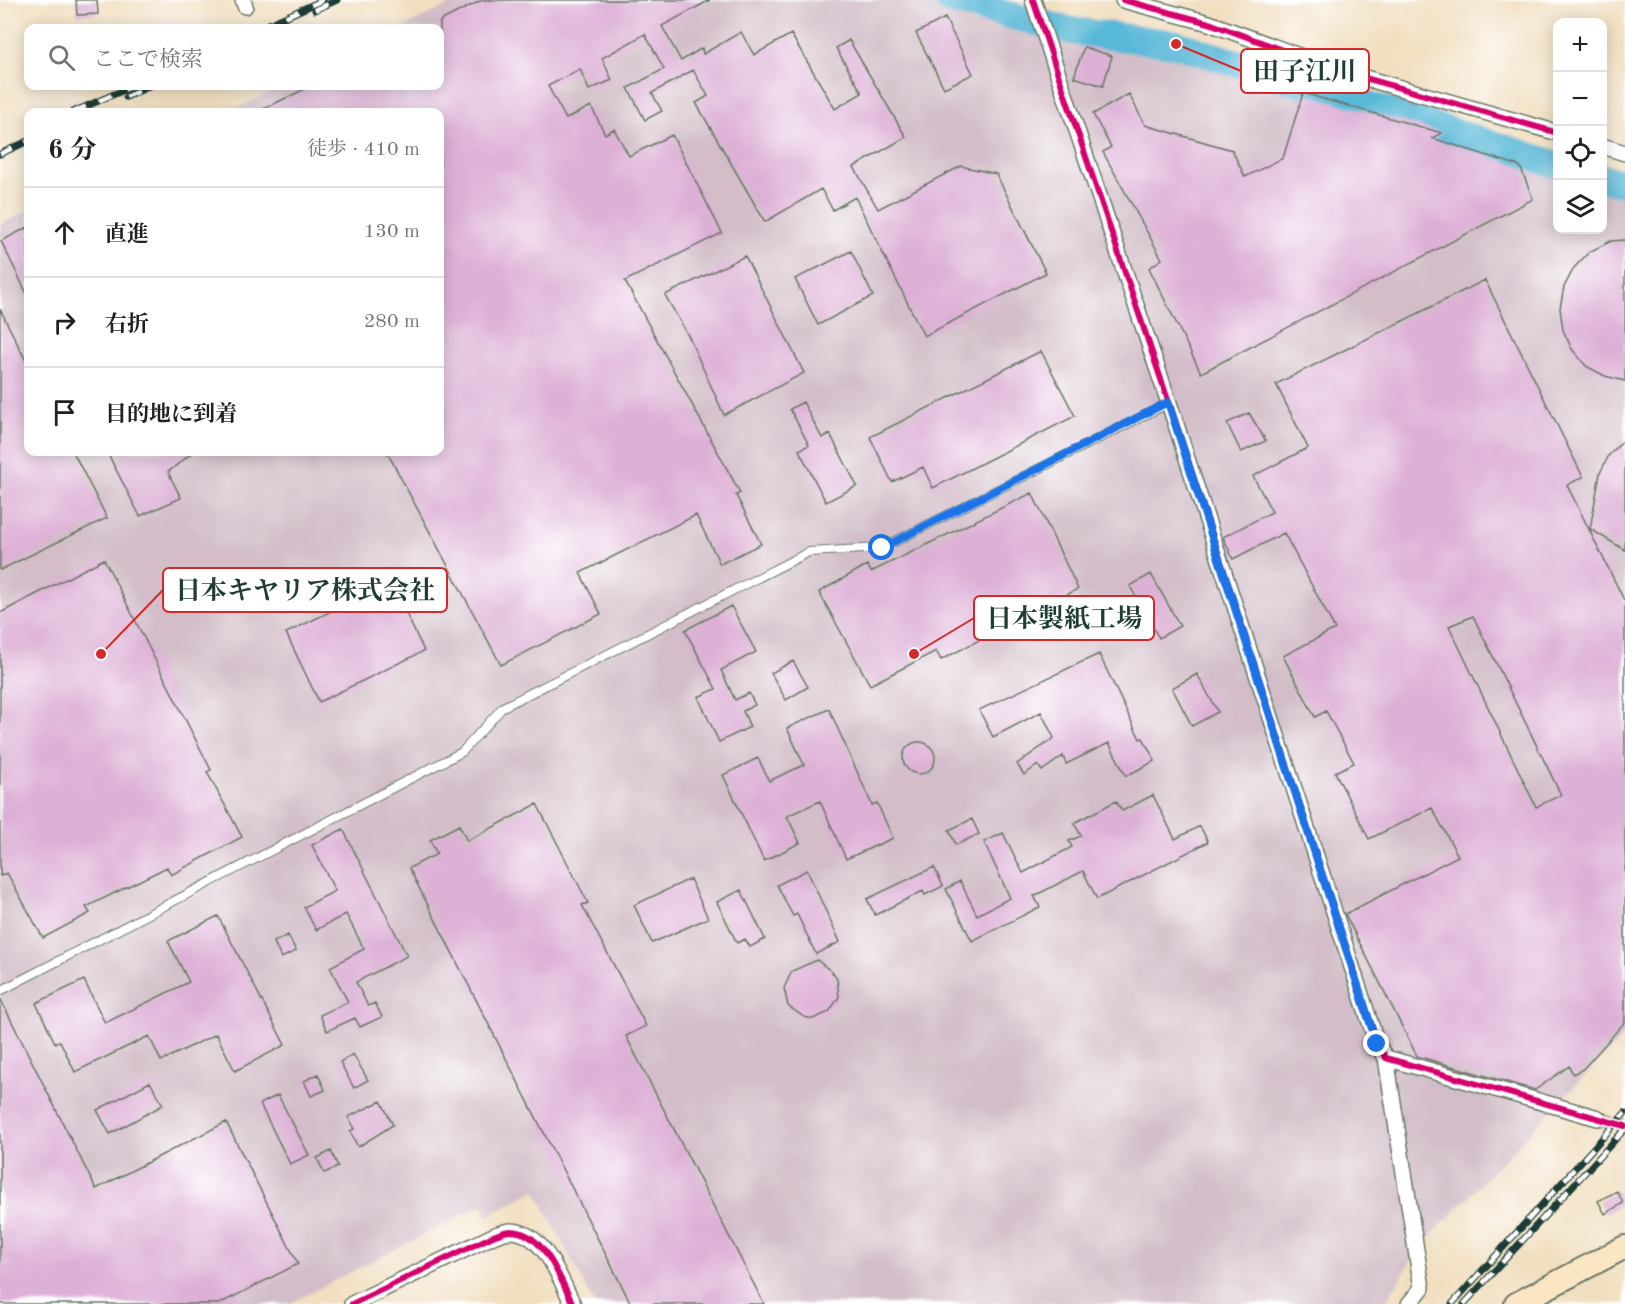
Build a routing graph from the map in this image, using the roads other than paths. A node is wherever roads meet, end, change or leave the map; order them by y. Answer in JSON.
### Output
{"nodes":[{"id":1,"x":1033,"y":0,"type":"edge"},
{"id":2,"x":1123,"y":0,"type":"edge"},
{"id":3,"x":1553,"y":132,"type":"edge"},
{"id":4,"x":1607,"y":148,"type":"edge"},
{"id":5,"x":1625,"y":153,"type":"edge"},
{"id":6,"x":1168,"y":402,"type":"junction"},
{"id":7,"x":0,"y":991,"type":"edge"},
{"id":8,"x":1386,"y":1058,"type":"junction"},
{"id":9,"x":1598,"y":1118,"type":"tunnel mouth"},
{"id":10,"x":1625,"y":1247,"type":"edge"},
{"id":11,"x":352,"y":1304,"type":"edge"},
{"id":12,"x":573,"y":1304,"type":"edge"},
{"id":13,"x":1409,"y":1304,"type":"edge"},
{"id":14,"x":1516,"y":1304,"type":"edge"}],
"edges":[{"from":1,"to":6,"type":"street"},
{"from":2,"to":3,"type":"street"},
{"from":4,"to":5,"type":"street"},
{"from":6,"to":7,"type":"lane"},
{"from":6,"to":8,"type":"street"},
{"from":8,"to":9,"type":"street"},
{"from":8,"to":13,"type":"street"},
{"from":10,"to":14,"type":"street"},
{"from":11,"to":12,"type":"street"}]}
